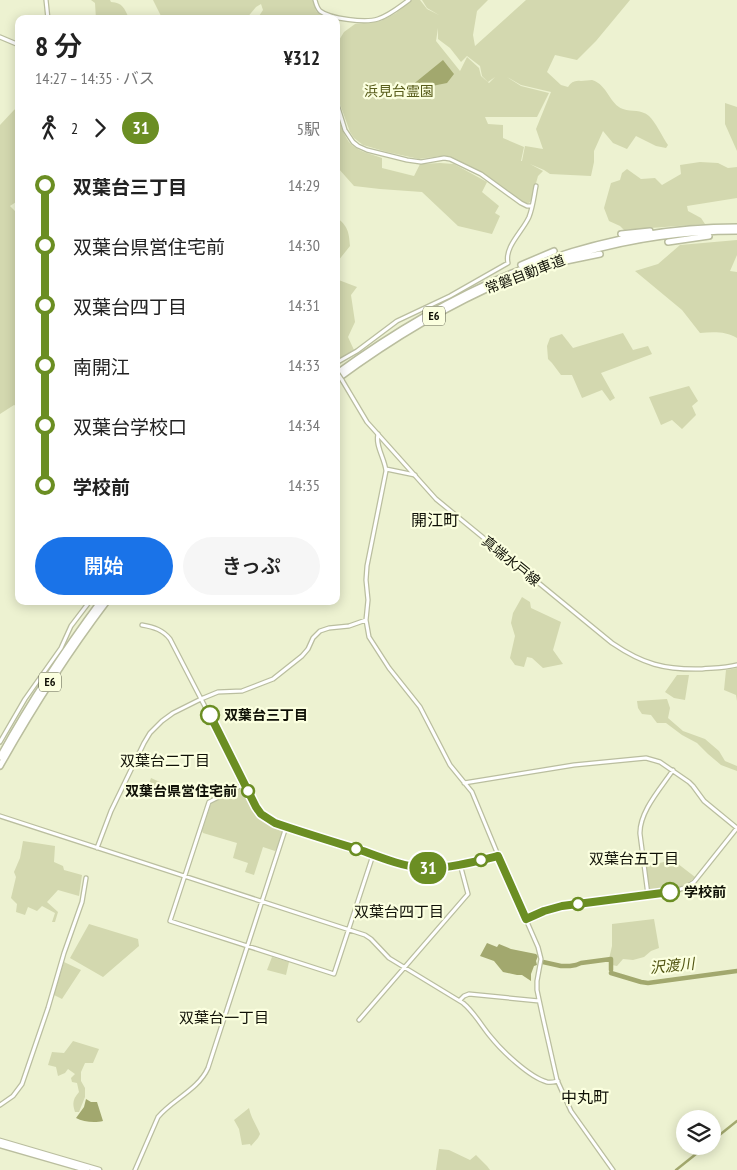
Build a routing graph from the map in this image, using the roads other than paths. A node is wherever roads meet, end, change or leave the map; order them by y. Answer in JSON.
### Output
{"nodes":[{"id":1,"x":46,"y":0,"type":"edge"},
{"id":2,"x":315,"y":0,"type":"edge"},
{"id":3,"x":409,"y":0,"type":"edge"},
{"id":4,"x":48,"y":15,"type":"edge"},
{"id":5,"x":325,"y":15,"type":"edge"},
{"id":6,"x":340,"y":19,"type":"edge"},
{"id":7,"x":0,"y":37,"type":"edge"},
{"id":8,"x":15,"y":43,"type":"edge"},
{"id":9,"x":340,"y":114,"type":"edge"},
{"id":10,"x":536,"y":186,"type":"dead end"},
{"id":11,"x":532,"y":206,"type":"junction"},
{"id":12,"x":737,"y":227,"type":"edge"},
{"id":13,"x":681,"y":230,"type":"junction"},
{"id":14,"x":737,"y":232,"type":"edge"},
{"id":15,"x":621,"y":234,"type":"dead end"},
{"id":16,"x":668,"y":242,"type":"dead end"},
{"id":17,"x":554,"y":251,"type":"dead end"},
{"id":18,"x":600,"y":254,"type":"dead end"},
{"id":19,"x":540,"y":266,"type":"junction"},
{"id":20,"x":499,"y":278,"type":"junction"},
{"id":21,"x":340,"y":361,"type":"edge"},
{"id":22,"x":340,"y":369,"type":"edge"},
{"id":23,"x":340,"y":379,"type":"edge"},
{"id":24,"x":340,"y":381,"type":"edge"},
{"id":25,"x":378,"y":434,"type":"junction"},
{"id":26,"x":386,"y":469,"type":"junction"},
{"id":27,"x":415,"y":475,"type":"junction"},
{"id":28,"x":87,"y":605,"type":"edge"},
{"id":29,"x":98,"y":605,"type":"edge"},
{"id":30,"x":104,"y":605,"type":"edge"},
{"id":31,"x":366,"y":620,"type":"junction"},
{"id":32,"x":142,"y":625,"type":"dead end"},
{"id":33,"x":737,"y":665,"type":"edge"},
{"id":34,"x":201,"y":698,"type":"junction"},
{"id":35,"x":0,"y":742,"type":"edge"},
{"id":36,"x":0,"y":757,"type":"edge"},
{"id":37,"x":0,"y":766,"type":"edge"},
{"id":38,"x":673,"y":770,"type":"junction"},
{"id":39,"x":464,"y":782,"type":"junction"},
{"id":40,"x":244,"y":784,"type":"junction"},
{"id":41,"x":0,"y":816,"type":"edge"},
{"id":42,"x":286,"y":826,"type":"junction"},
{"id":43,"x":737,"y":828,"type":"edge"},
{"id":44,"x":97,"y":848,"type":"junction"},
{"id":45,"x":373,"y":855,"type":"junction"},
{"id":46,"x":498,"y":856,"type":"junction"},
{"id":47,"x":460,"y":864,"type":"junction"},
{"id":48,"x":185,"y":876,"type":"junction"},
{"id":49,"x":86,"y":878,"type":"dead end"},
{"id":50,"x":648,"y":895,"type":"junction"},
{"id":51,"x":262,"y":901,"type":"junction"},
{"id":52,"x":526,"y":919,"type":"junction"},
{"id":53,"x":349,"y":929,"type":"junction"},
{"id":54,"x":248,"y":947,"type":"junction"},
{"id":55,"x":405,"y":967,"type":"junction"},
{"id":56,"x":460,"y":1000,"type":"junction"},
{"id":57,"x":539,"y":1001,"type":"junction"},
{"id":58,"x":359,"y":1020,"type":"dead end"},
{"id":59,"x":558,"y":1082,"type":"junction"},
{"id":60,"x":0,"y":1105,"type":"edge"},
{"id":61,"x":0,"y":1141,"type":"edge"},
{"id":62,"x":0,"y":1145,"type":"edge"},
{"id":63,"x":87,"y":1170,"type":"edge"},
{"id":64,"x":99,"y":1170,"type":"edge"},
{"id":65,"x":135,"y":1170,"type":"edge"},
{"id":66,"x":613,"y":1170,"type":"edge"}],
"edges":[{"from":1,"to":4,"type":"street"},
{"from":2,"to":5,"type":"street"},
{"from":3,"to":6,"type":"street"},
{"from":7,"to":8,"type":"street"},
{"from":9,"to":11,"type":"street"},
{"from":10,"to":11,"type":"street"},
{"from":11,"to":21,"type":"street"},
{"from":12,"to":13,"type":"highway","name":"常磐自動車道","number":"E6"},
{"from":13,"to":15,"type":"highway"},
{"from":13,"to":20,"type":"highway","name":"常磐自動車道","number":"E6"},
{"from":14,"to":16,"type":"highway"},
{"from":14,"to":19,"type":"highway","name":"常磐自動車道","number":"E6"},
{"from":17,"to":20,"type":"highway"},
{"from":18,"to":19,"type":"highway"},
{"from":19,"to":23,"type":"highway","name":"常磐自動車道","number":"E6"},
{"from":20,"to":22,"type":"highway","name":"常磐自動車道","number":"E6"},
{"from":24,"to":25,"type":"street","name":"真端水戸線"},
{"from":25,"to":26,"type":"street"},
{"from":25,"to":27,"type":"street","name":"真端水戸線"},
{"from":26,"to":27,"type":"street"},
{"from":26,"to":31,"type":"street"},
{"from":27,"to":33,"type":"street","name":"真端水戸線"},
{"from":28,"to":35,"type":"street"},
{"from":29,"to":36,"type":"highway","number":"E6"},
{"from":30,"to":37,"type":"highway","number":"E6"},
{"from":31,"to":34,"type":"street"},
{"from":31,"to":39,"type":"street"},
{"from":32,"to":34,"type":"street"},
{"from":34,"to":40,"type":"street"},
{"from":34,"to":44,"type":"street"},
{"from":38,"to":39,"type":"street"},
{"from":38,"to":43,"type":"street"},
{"from":38,"to":50,"type":"street"},
{"from":39,"to":46,"type":"street"},
{"from":40,"to":42,"type":"street"},
{"from":40,"to":48,"type":"street"},
{"from":41,"to":44,"type":"street"},
{"from":42,"to":45,"type":"street"},
{"from":42,"to":51,"type":"street"},
{"from":43,"to":50,"type":"street"},
{"from":44,"to":48,"type":"street"},
{"from":45,"to":47,"type":"street"},
{"from":45,"to":53,"type":"street"},
{"from":46,"to":47,"type":"street"},
{"from":46,"to":52,"type":"street"},
{"from":47,"to":55,"type":"street"},
{"from":48,"to":51,"type":"street"},
{"from":48,"to":54,"type":"street"},
{"from":49,"to":60,"type":"street"},
{"from":50,"to":52,"type":"street"},
{"from":51,"to":53,"type":"street"},
{"from":51,"to":54,"type":"street"},
{"from":52,"to":57,"type":"street"},
{"from":53,"to":54,"type":"street"},
{"from":53,"to":55,"type":"street"},
{"from":54,"to":65,"type":"street"},
{"from":55,"to":56,"type":"street"},
{"from":55,"to":58,"type":"street"},
{"from":56,"to":57,"type":"street"},
{"from":56,"to":59,"type":"street"},
{"from":57,"to":59,"type":"street"},
{"from":59,"to":66,"type":"street"},
{"from":61,"to":64,"type":"highway"},
{"from":62,"to":63,"type":"highway"}]}
